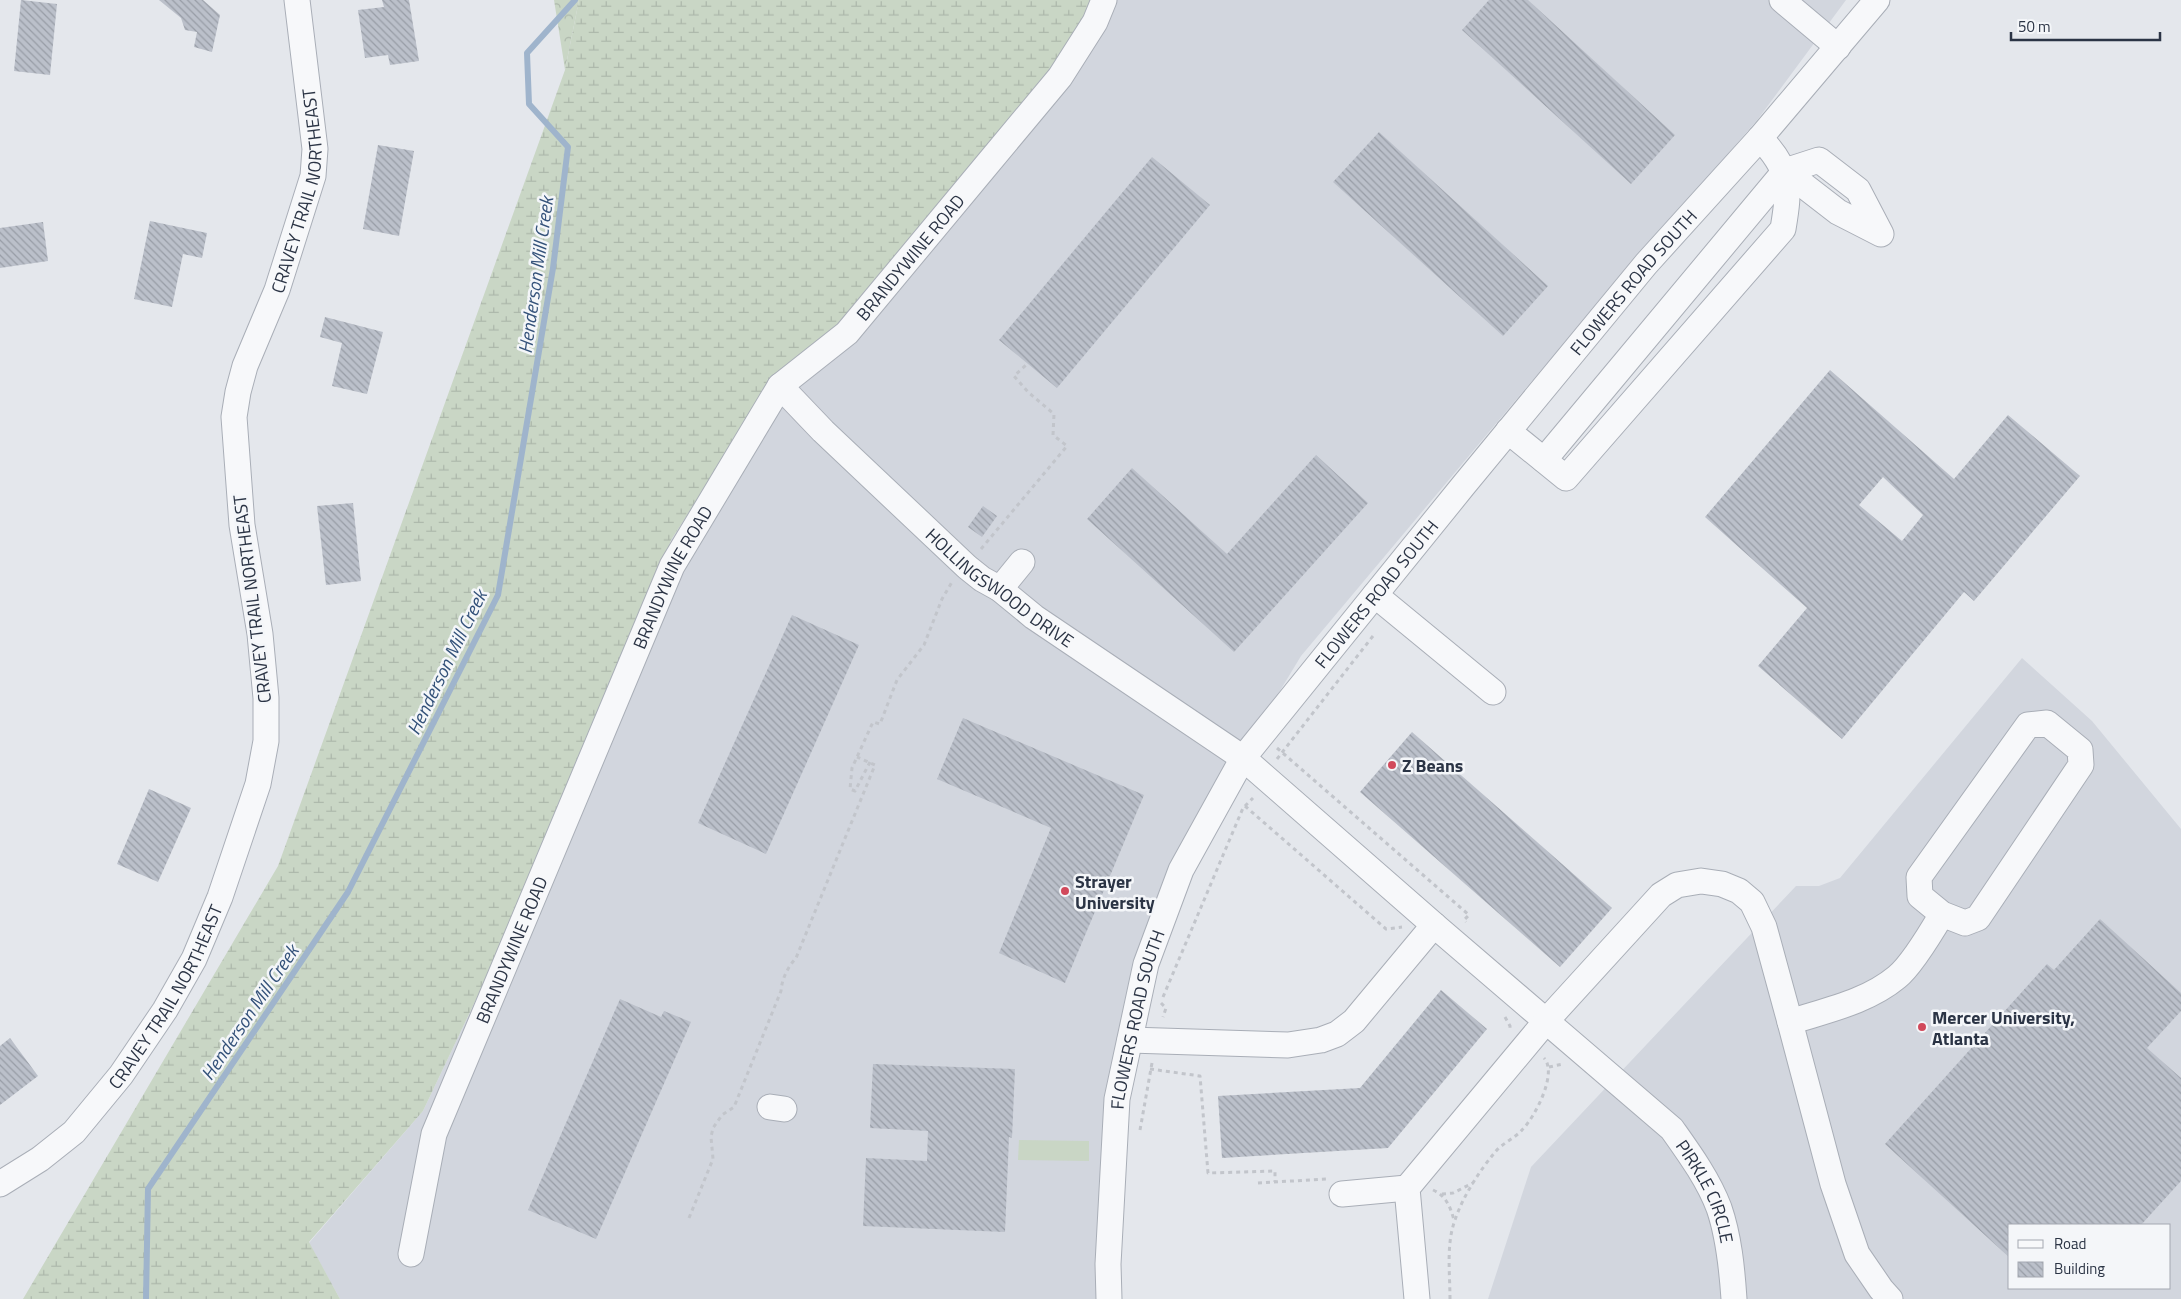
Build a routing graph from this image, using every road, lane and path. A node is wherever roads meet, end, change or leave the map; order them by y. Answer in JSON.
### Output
{"nodes":[{"id":1,"x":297,"y":0,"type":"edge"},
{"id":2,"x":1104,"y":0,"type":"edge"},
{"id":3,"x":1782,"y":0,"type":"edge"},
{"id":4,"x":1877,"y":0,"type":"edge"},
{"id":5,"x":1838,"y":47,"type":"junction"},
{"id":6,"x":1760,"y":138,"type":"junction"},
{"id":7,"x":1784,"y":171,"type":"junction"},
{"id":8,"x":1026,"y":366,"type":"dead end"},
{"id":9,"x":780,"y":386,"type":"junction"},
{"id":10,"x":1508,"y":431,"type":"junction"},
{"id":11,"x":1544,"y":460,"type":"junction"},
{"id":12,"x":980,"y":550,"type":"dead end"},
{"id":13,"x":1022,"y":562,"type":"dead end"},
{"id":14,"x":954,"y":580,"type":"dead end"},
{"id":15,"x":1000,"y":589,"type":"junction"},
{"id":16,"x":1375,"y":595,"type":"junction"},
{"id":17,"x":1375,"y":633,"type":"dead end"},
{"id":18,"x":1493,"y":692,"type":"dead end"},
{"id":19,"x":1275,"y":746,"type":"dead end"},
{"id":20,"x":1282,"y":752,"type":"junction"},
{"id":21,"x":857,"y":757,"type":"junction"},
{"id":22,"x":1243,"y":758,"type":"junction"},
{"id":23,"x":1276,"y":760,"type":"dead end"},
{"id":24,"x":870,"y":762,"type":"junction"},
{"id":25,"x":1253,"y":798,"type":"dead end"},
{"id":26,"x":1240,"y":803,"type":"dead end"},
{"id":27,"x":1245,"y":806,"type":"junction"},
{"id":28,"x":1942,"y":914,"type":"junction"},
{"id":29,"x":1434,"y":925,"type":"junction"},
{"id":30,"x":1471,"y":926,"type":"dead end"},
{"id":31,"x":1402,"y":927,"type":"dead end"},
{"id":32,"x":1498,"y":1011,"type":"dead end"},
{"id":33,"x":1163,"y":1017,"type":"dead end"},
{"id":34,"x":1547,"y":1020,"type":"junction"},
{"id":35,"x":1790,"y":1022,"type":"junction"},
{"id":36,"x":1510,"y":1036,"type":"dead end"},
{"id":37,"x":1130,"y":1040,"type":"junction"},
{"id":38,"x":1541,"y":1053,"type":"dead end"},
{"id":39,"x":1150,"y":1069,"type":"dead end"},
{"id":40,"x":1275,"y":1182,"type":"junction"},
{"id":41,"x":1258,"y":1183,"type":"dead end"},
{"id":42,"x":1474,"y":1183,"type":"junction"},
{"id":43,"x":0,"y":1184,"type":"edge"},
{"id":44,"x":1336,"y":1186,"type":"joint"},
{"id":45,"x":1416,"y":1187,"type":"junction"},
{"id":46,"x":1441,"y":1194,"type":"junction"},
{"id":47,"x":689,"y":1218,"type":"dead end"},
{"id":48,"x":1455,"y":1220,"type":"junction"},
{"id":49,"x":412,"y":1254,"type":"dead end"},
{"id":50,"x":1109,"y":1299,"type":"edge"},
{"id":51,"x":1416,"y":1299,"type":"edge"},
{"id":52,"x":1450,"y":1299,"type":"edge"},
{"id":53,"x":1734,"y":1299,"type":"edge"},
{"id":54,"x":1890,"y":1299,"type":"edge"}],
"edges":[{"from":1,"to":43,"type":"street","name":"CRAVEY TRAIL NORTHEAST"},
{"from":2,"to":9,"type":"street","name":"BRANDYWINE ROAD"},
{"from":3,"to":5,"type":"street"},
{"from":4,"to":5,"type":"street","name":"FLOWERS ROAD SOUTH"},
{"from":5,"to":6,"type":"street","name":"FLOWERS ROAD SOUTH"},
{"from":6,"to":7,"type":"street"},
{"from":6,"to":10,"type":"street","name":"FLOWERS ROAD SOUTH"},
{"from":7,"to":11,"type":"street"},
{"from":7,"to":11,"type":"street"},
{"from":8,"to":12,"type":"path"},
{"from":9,"to":15,"type":"street","name":"HOLLINGSWOOD DRIVE"},
{"from":9,"to":49,"type":"street","name":"BRANDYWINE ROAD"},
{"from":10,"to":11,"type":"street"},
{"from":10,"to":16,"type":"street","name":"FLOWERS ROAD SOUTH"},
{"from":13,"to":15,"type":"street"},
{"from":14,"to":21,"type":"path"},
{"from":15,"to":22,"type":"street","name":"HOLLINGSWOOD DRIVE"},
{"from":16,"to":18,"type":"street"},
{"from":16,"to":22,"type":"street","name":"FLOWERS ROAD SOUTH"},
{"from":17,"to":20,"type":"path"},
{"from":19,"to":20,"type":"path"},
{"from":20,"to":23,"type":"path"},
{"from":20,"to":30,"type":"path"},
{"from":21,"to":24,"type":"path"},
{"from":21,"to":24,"type":"path"},
{"from":22,"to":29,"type":"street","name":"HOLLINGSWOOD DRIVE"},
{"from":22,"to":37,"type":"street","name":"FLOWERS ROAD SOUTH"},
{"from":24,"to":47,"type":"path"},
{"from":25,"to":27,"type":"path"},
{"from":26,"to":27,"type":"path"},
{"from":27,"to":31,"type":"path"},
{"from":27,"to":33,"type":"path"},
{"from":28,"to":28,"type":"street"},
{"from":28,"to":35,"type":"street"},
{"from":29,"to":34,"type":"street","name":"PIRKLE CIRCLE"},
{"from":29,"to":37,"type":"street"},
{"from":32,"to":36,"type":"path"},
{"from":34,"to":35,"type":"street"},
{"from":34,"to":45,"type":"street"},
{"from":34,"to":53,"type":"street","name":"PIRKLE CIRCLE"},
{"from":35,"to":54,"type":"street"},
{"from":37,"to":50,"type":"street","name":"FLOWERS ROAD SOUTH"},
{"from":38,"to":42,"type":"path"},
{"from":39,"to":40,"type":"path"},
{"from":40,"to":41,"type":"path"},
{"from":40,"to":44,"type":"path"},
{"from":42,"to":46,"type":"path"},
{"from":42,"to":48,"type":"path"},
{"from":44,"to":45,"type":"street"},
{"from":45,"to":46,"type":"path"},
{"from":45,"to":51,"type":"street"},
{"from":46,"to":48,"type":"path"},
{"from":48,"to":52,"type":"path"}]}
